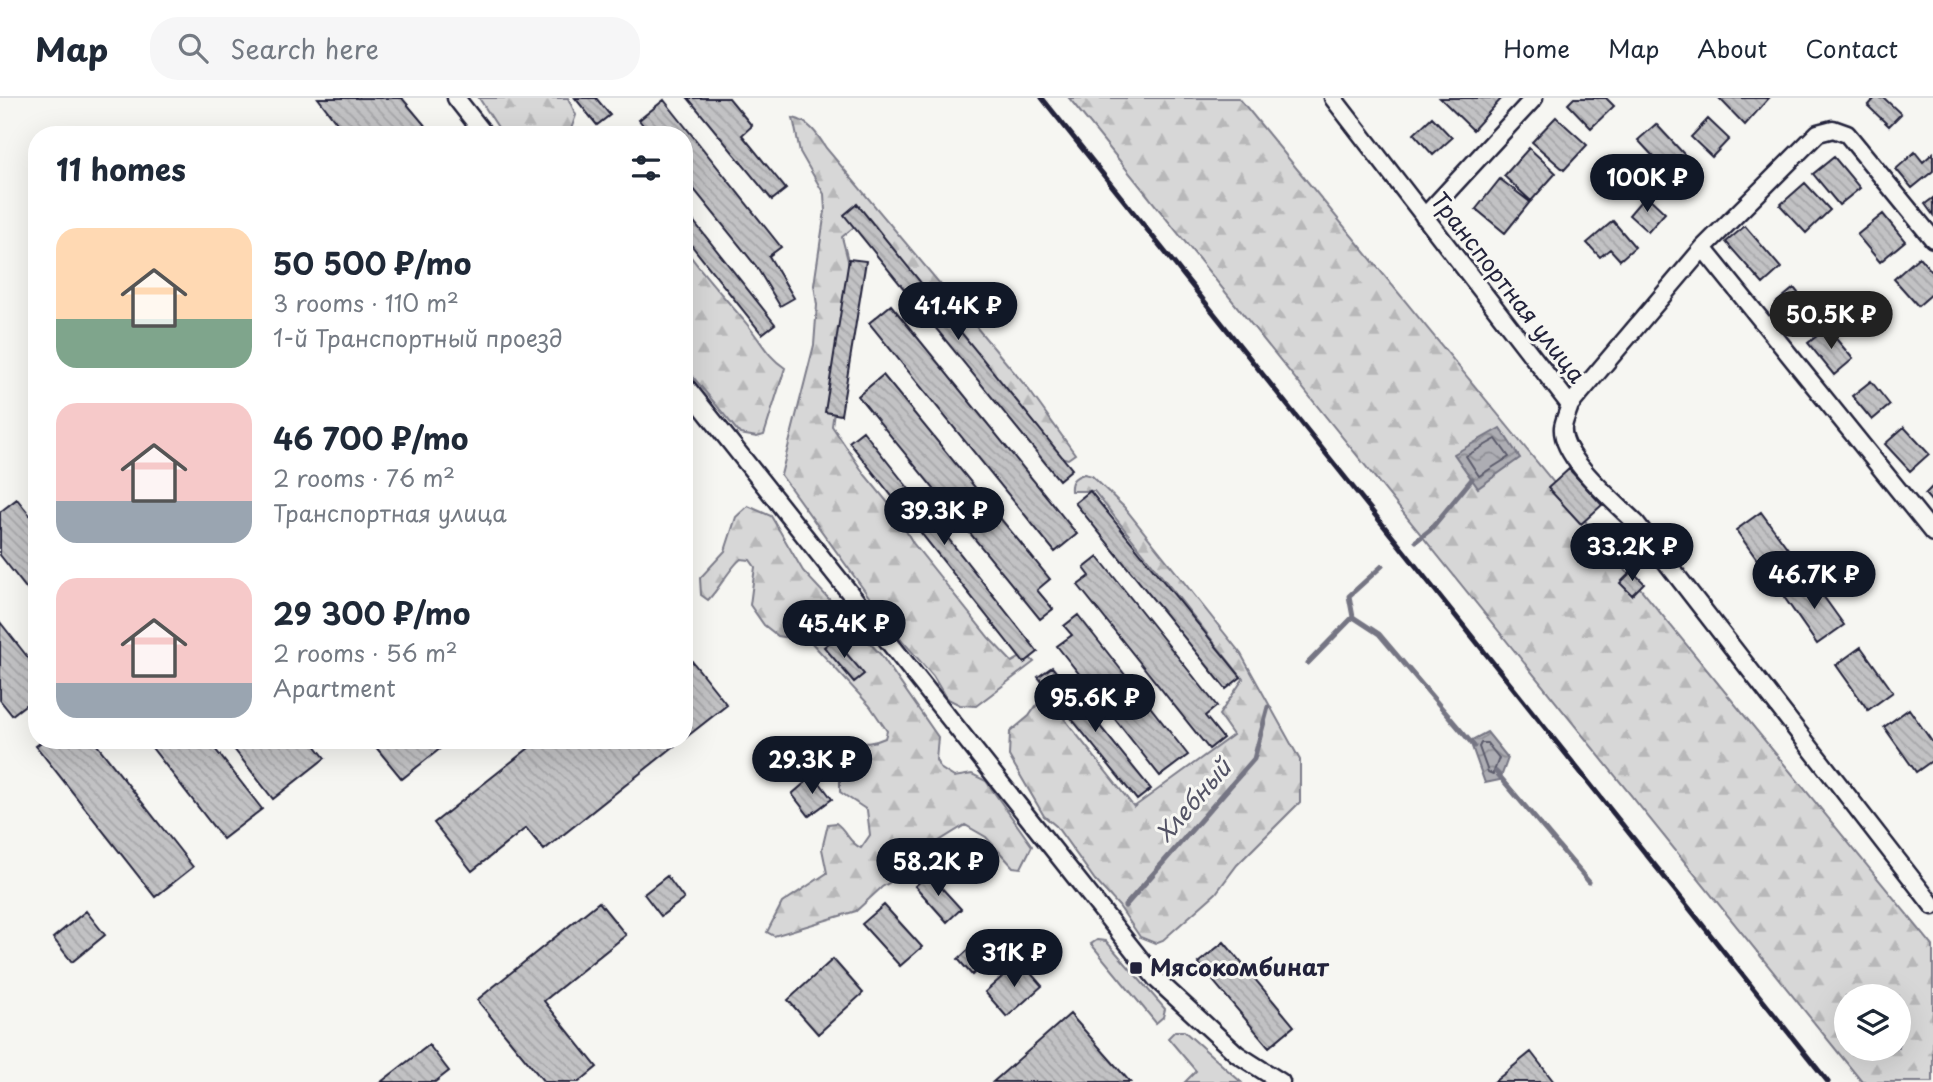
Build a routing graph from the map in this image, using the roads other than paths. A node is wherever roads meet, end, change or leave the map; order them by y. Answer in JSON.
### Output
{"nodes":[{"id":1,"x":456,"y":98,"type":"edge"},
{"id":2,"x":1333,"y":98,"type":"edge"},
{"id":3,"x":1534,"y":98,"type":"edge"},
{"id":4,"x":478,"y":126,"type":"edge"},
{"id":5,"x":1424,"y":216,"type":"junction"},
{"id":6,"x":1933,"y":239,"type":"edge"},
{"id":7,"x":1703,"y":248,"type":"junction"},
{"id":8,"x":693,"y":395,"type":"edge"},
{"id":9,"x":1570,"y":405,"type":"junction"},
{"id":10,"x":1933,"y":533,"type":"edge"},
{"id":11,"x":1933,"y":906,"type":"edge"},
{"id":12,"x":1281,"y":1082,"type":"edge"}],
"edges":[{"from":1,"to":4,"type":"street"},
{"from":2,"to":5,"type":"street","name":"Транспортная улица"},
{"from":3,"to":5,"type":"street"},
{"from":5,"to":9,"type":"street","name":"Транспортная улица"},
{"from":6,"to":7,"type":"street"},
{"from":7,"to":9,"type":"street"},
{"from":7,"to":10,"type":"street"},
{"from":8,"to":12,"type":"street"},
{"from":9,"to":11,"type":"street","name":"Транспортная улица"}]}
